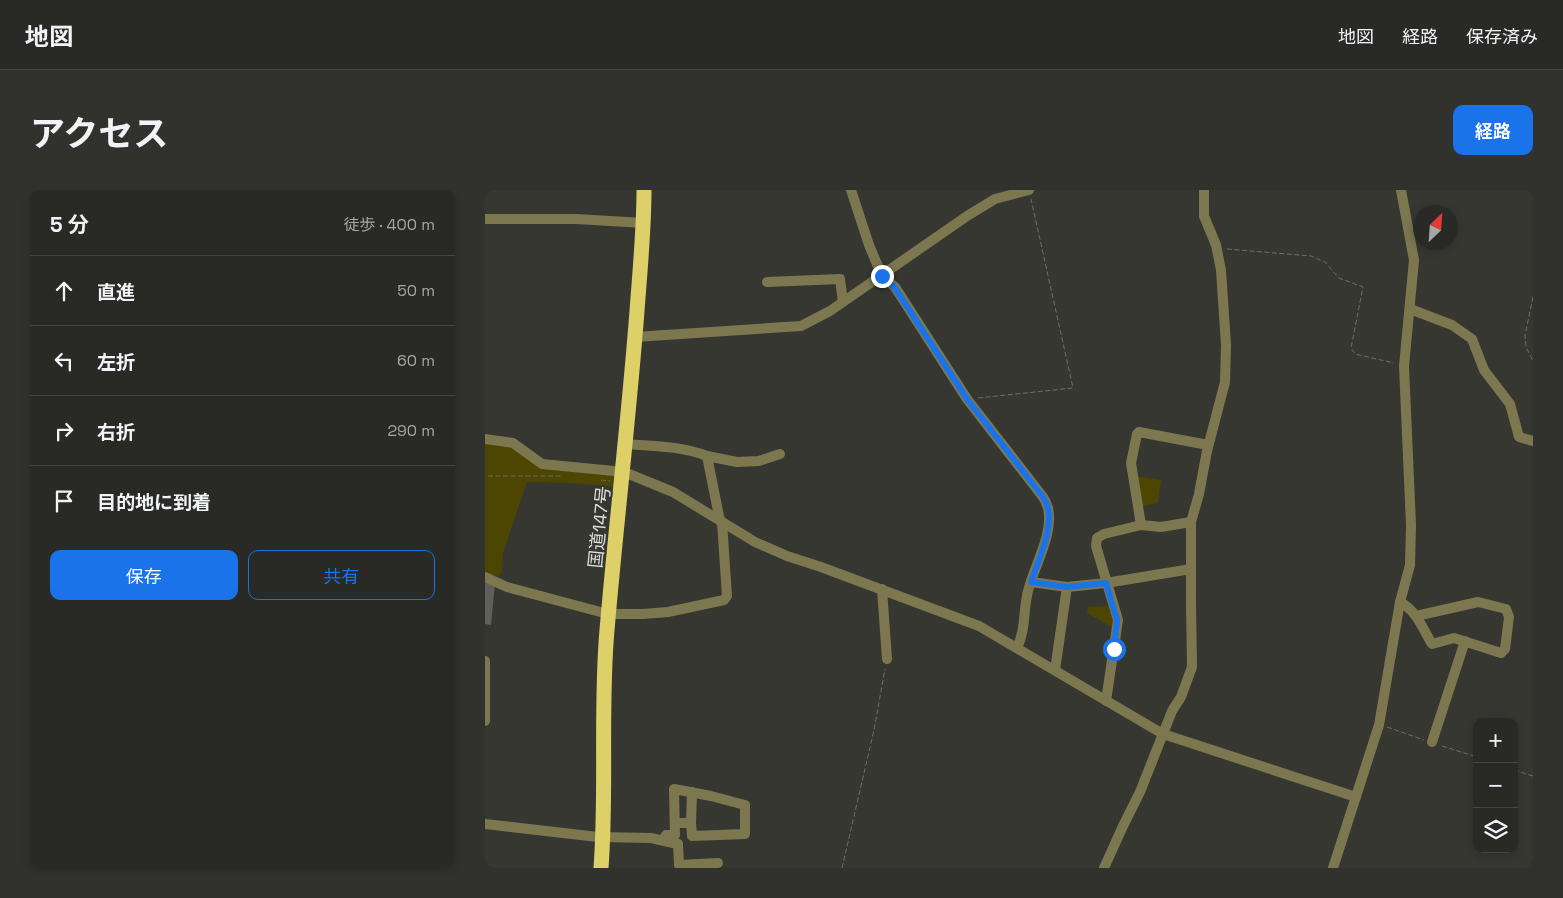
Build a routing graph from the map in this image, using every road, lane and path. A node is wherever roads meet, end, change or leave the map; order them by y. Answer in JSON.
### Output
{"nodes":[{"id":1,"x":644,"y":190,"type":"edge"},
{"id":2,"x":851,"y":190,"type":"edge"},
{"id":3,"x":1029,"y":190,"type":"edge"},
{"id":4,"x":1204,"y":190,"type":"edge"},
{"id":5,"x":1401,"y":190,"type":"edge"},
{"id":6,"x":485,"y":219,"type":"edge"},
{"id":7,"x":644,"y":223,"type":"junction"},
{"id":8,"x":1217,"y":248,"type":"junction"},
{"id":9,"x":882,"y":276,"type":"junction"},
{"id":10,"x":767,"y":282,"type":"dead end"},
{"id":11,"x":1533,"y":297,"type":"edge"},
{"id":12,"x":843,"y":302,"type":"junction"},
{"id":13,"x":1410,"y":309,"type":"junction"},
{"id":14,"x":635,"y":337,"type":"junction"},
{"id":15,"x":1533,"y":361,"type":"edge"},
{"id":16,"x":1404,"y":366,"type":"junction"},
{"id":17,"x":967,"y":399,"type":"junction"},
{"id":18,"x":485,"y":439,"type":"edge"},
{"id":19,"x":1533,"y":442,"type":"edge"},
{"id":20,"x":626,"y":444,"type":"junction"},
{"id":21,"x":1208,"y":445,"type":"junction"},
{"id":22,"x":780,"y":454,"type":"dead end"},
{"id":23,"x":707,"y":456,"type":"junction"},
{"id":24,"x":623,"y":472,"type":"junction"},
{"id":25,"x":488,"y":476,"type":"dead end"},
{"id":26,"x":568,"y":476,"type":"dead end"},
{"id":27,"x":601,"y":480,"type":"dead end"},
{"id":28,"x":610,"y":481,"type":"dead end"},
{"id":29,"x":721,"y":521,"type":"junction"},
{"id":30,"x":1191,"y":522,"type":"junction"},
{"id":31,"x":1141,"y":525,"type":"junction"},
{"id":32,"x":1191,"y":569,"type":"junction"},
{"id":33,"x":485,"y":577,"type":"edge"},
{"id":34,"x":1031,"y":582,"type":"junction"},
{"id":35,"x":1106,"y":583,"type":"junction"},
{"id":36,"x":1067,"y":587,"type":"junction"},
{"id":37,"x":882,"y":589,"type":"junction"},
{"id":38,"x":1400,"y":602,"type":"junction"},
{"id":39,"x":609,"y":614,"type":"junction"},
{"id":40,"x":1416,"y":616,"type":"junction"},
{"id":41,"x":1465,"y":641,"type":"junction"},
{"id":42,"x":1017,"y":648,"type":"junction"},
{"id":43,"x":887,"y":659,"type":"joint"},
{"id":44,"x":485,"y":661,"type":"edge"},
{"id":45,"x":1055,"y":670,"type":"junction"},
{"id":46,"x":1106,"y":701,"type":"junction"},
{"id":47,"x":485,"y":722,"type":"edge"},
{"id":48,"x":1163,"y":734,"type":"junction"},
{"id":49,"x":1432,"y":742,"type":"dead end"},
{"id":50,"x":1518,"y":771,"type":"edge"},
{"id":51,"x":1533,"y":776,"type":"edge"},
{"id":52,"x":692,"y":792,"type":"junction"},
{"id":53,"x":1356,"y":797,"type":"junction"},
{"id":54,"x":675,"y":823,"type":"junction"},
{"id":55,"x":691,"y":823,"type":"junction"},
{"id":56,"x":485,"y":824,"type":"edge"},
{"id":57,"x":603,"y":838,"type":"junction"},
{"id":58,"x":663,"y":840,"type":"junction"},
{"id":59,"x":718,"y":862,"type":"edge"},
{"id":60,"x":601,"y":868,"type":"edge"},
{"id":61,"x":842,"y":868,"type":"edge"},
{"id":62,"x":1104,"y":868,"type":"edge"},
{"id":63,"x":1333,"y":868,"type":"edge"}],
"edges":[{"from":1,"to":7,"type":"highway","name":"国道147号"},
{"from":2,"to":9,"type":"street"},
{"from":3,"to":9,"type":"street"},
{"from":3,"to":17,"type":"path"},
{"from":4,"to":8,"type":"street"},
{"from":5,"to":13,"type":"street"},
{"from":6,"to":7,"type":"street"},
{"from":7,"to":14,"type":"highway","name":"国道147号"},
{"from":8,"to":16,"type":"path"},
{"from":8,"to":21,"type":"street"},
{"from":9,"to":12,"type":"street"},
{"from":9,"to":17,"type":"street"},
{"from":10,"to":12,"type":"street"},
{"from":11,"to":15,"type":"path"},
{"from":12,"to":14,"type":"street"},
{"from":13,"to":16,"type":"street"},
{"from":13,"to":19,"type":"street"},
{"from":14,"to":20,"type":"highway","name":"国道147号"},
{"from":16,"to":38,"type":"street"},
{"from":17,"to":34,"type":"street"},
{"from":18,"to":24,"type":"street"},
{"from":20,"to":23,"type":"street"},
{"from":20,"to":24,"type":"highway","name":"国道147号"},
{"from":21,"to":30,"type":"street"},
{"from":21,"to":31,"type":"street"},
{"from":22,"to":23,"type":"street"},
{"from":23,"to":29,"type":"street"},
{"from":24,"to":29,"type":"street"},
{"from":24,"to":39,"type":"highway","name":"国道147号"},
{"from":25,"to":26,"type":"path"},
{"from":27,"to":28,"type":"path"},
{"from":29,"to":37,"type":"street"},
{"from":29,"to":39,"type":"street"},
{"from":30,"to":31,"type":"street"},
{"from":30,"to":32,"type":"street"},
{"from":31,"to":35,"type":"street"},
{"from":32,"to":35,"type":"street"},
{"from":32,"to":48,"type":"street"},
{"from":33,"to":39,"type":"street"},
{"from":34,"to":36,"type":"street"},
{"from":34,"to":42,"type":"street"},
{"from":35,"to":36,"type":"street"},
{"from":35,"to":46,"type":"street"},
{"from":36,"to":45,"type":"street"},
{"from":37,"to":42,"type":"street"},
{"from":37,"to":43,"type":"street"},
{"from":38,"to":40,"type":"street"},
{"from":38,"to":53,"type":"street"},
{"from":39,"to":57,"type":"highway","name":"国道147号"},
{"from":40,"to":41,"type":"street"},
{"from":40,"to":41,"type":"street"},
{"from":41,"to":49,"type":"street"},
{"from":42,"to":45,"type":"street"},
{"from":43,"to":61,"type":"path"},
{"from":44,"to":47,"type":"street"},
{"from":45,"to":46,"type":"street"},
{"from":46,"to":48,"type":"street"},
{"from":48,"to":53,"type":"street"},
{"from":48,"to":62,"type":"street"},
{"from":50,"to":51,"type":"path"},
{"from":52,"to":54,"type":"street"},
{"from":52,"to":55,"type":"street"},
{"from":52,"to":55,"type":"street"},
{"from":53,"to":63,"type":"street"},
{"from":54,"to":55,"type":"street"},
{"from":54,"to":58,"type":"street"},
{"from":56,"to":57,"type":"street"},
{"from":57,"to":58,"type":"street"},
{"from":57,"to":60,"type":"highway","name":"国道147号"},
{"from":58,"to":59,"type":"street"}]}
